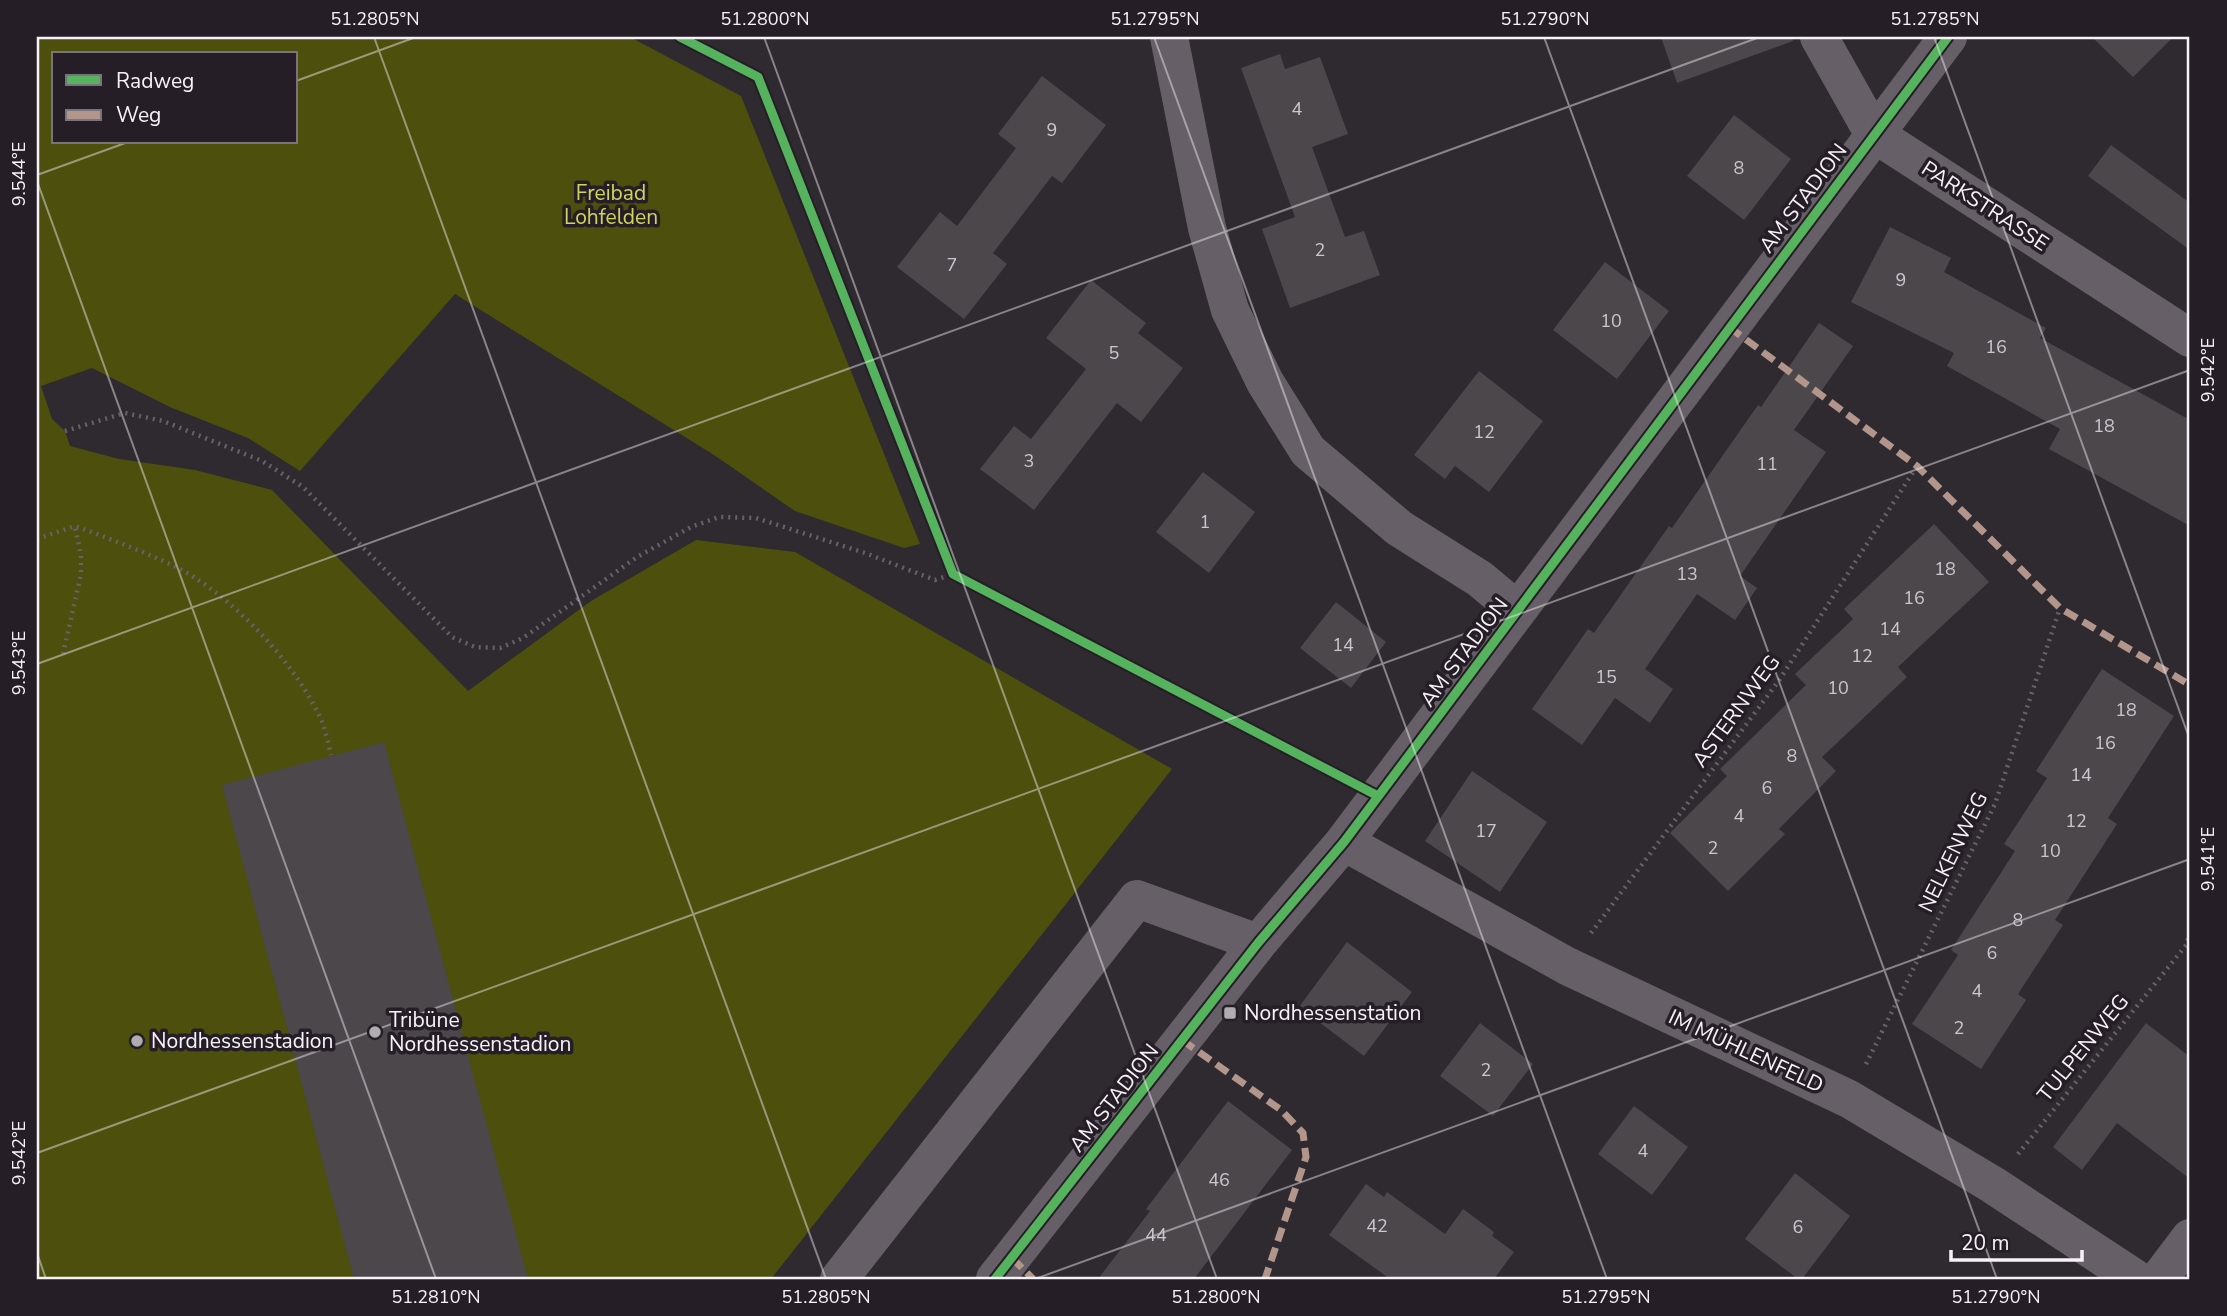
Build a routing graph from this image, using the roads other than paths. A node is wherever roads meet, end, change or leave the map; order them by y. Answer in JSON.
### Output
{"nodes":[{"id":1,"x":1169,"y":37,"type":"edge"},
{"id":2,"x":1819,"y":37,"type":"edge"},
{"id":3,"x":1948,"y":37,"type":"edge"},
{"id":4,"x":1873,"y":133,"type":"junction"},
{"id":5,"x":2190,"y":338,"type":"edge"},
{"id":6,"x":1517,"y":610,"type":"junction"},
{"id":7,"x":1345,"y":842,"type":"junction"},
{"id":8,"x":1258,"y":943,"type":"junction"},
{"id":9,"x":2190,"y":1238,"type":"edge"},
{"id":10,"x":839,"y":1279,"type":"edge"},
{"id":11,"x":995,"y":1279,"type":"edge"},
{"id":12,"x":2136,"y":1279,"type":"edge"},
{"id":13,"x":2159,"y":1279,"type":"edge"}],
"edges":[{"from":1,"to":6,"type":"street"},
{"from":2,"to":4,"type":"street","name":"PARKSTRASSE"},
{"from":3,"to":4,"type":"street","name":"AM STADION"},
{"from":4,"to":5,"type":"street","name":"PARKSTRASSE"},
{"from":4,"to":6,"type":"street","name":"AM STADION"},
{"from":6,"to":7,"type":"street","name":"AM STADION"},
{"from":7,"to":8,"type":"street","name":"AM STADION"},
{"from":7,"to":12,"type":"street","name":"IM MÜHLENFELD"},
{"from":8,"to":10,"type":"street"},
{"from":8,"to":11,"type":"street","name":"AM STADION"},
{"from":9,"to":13,"type":"street"}]}
